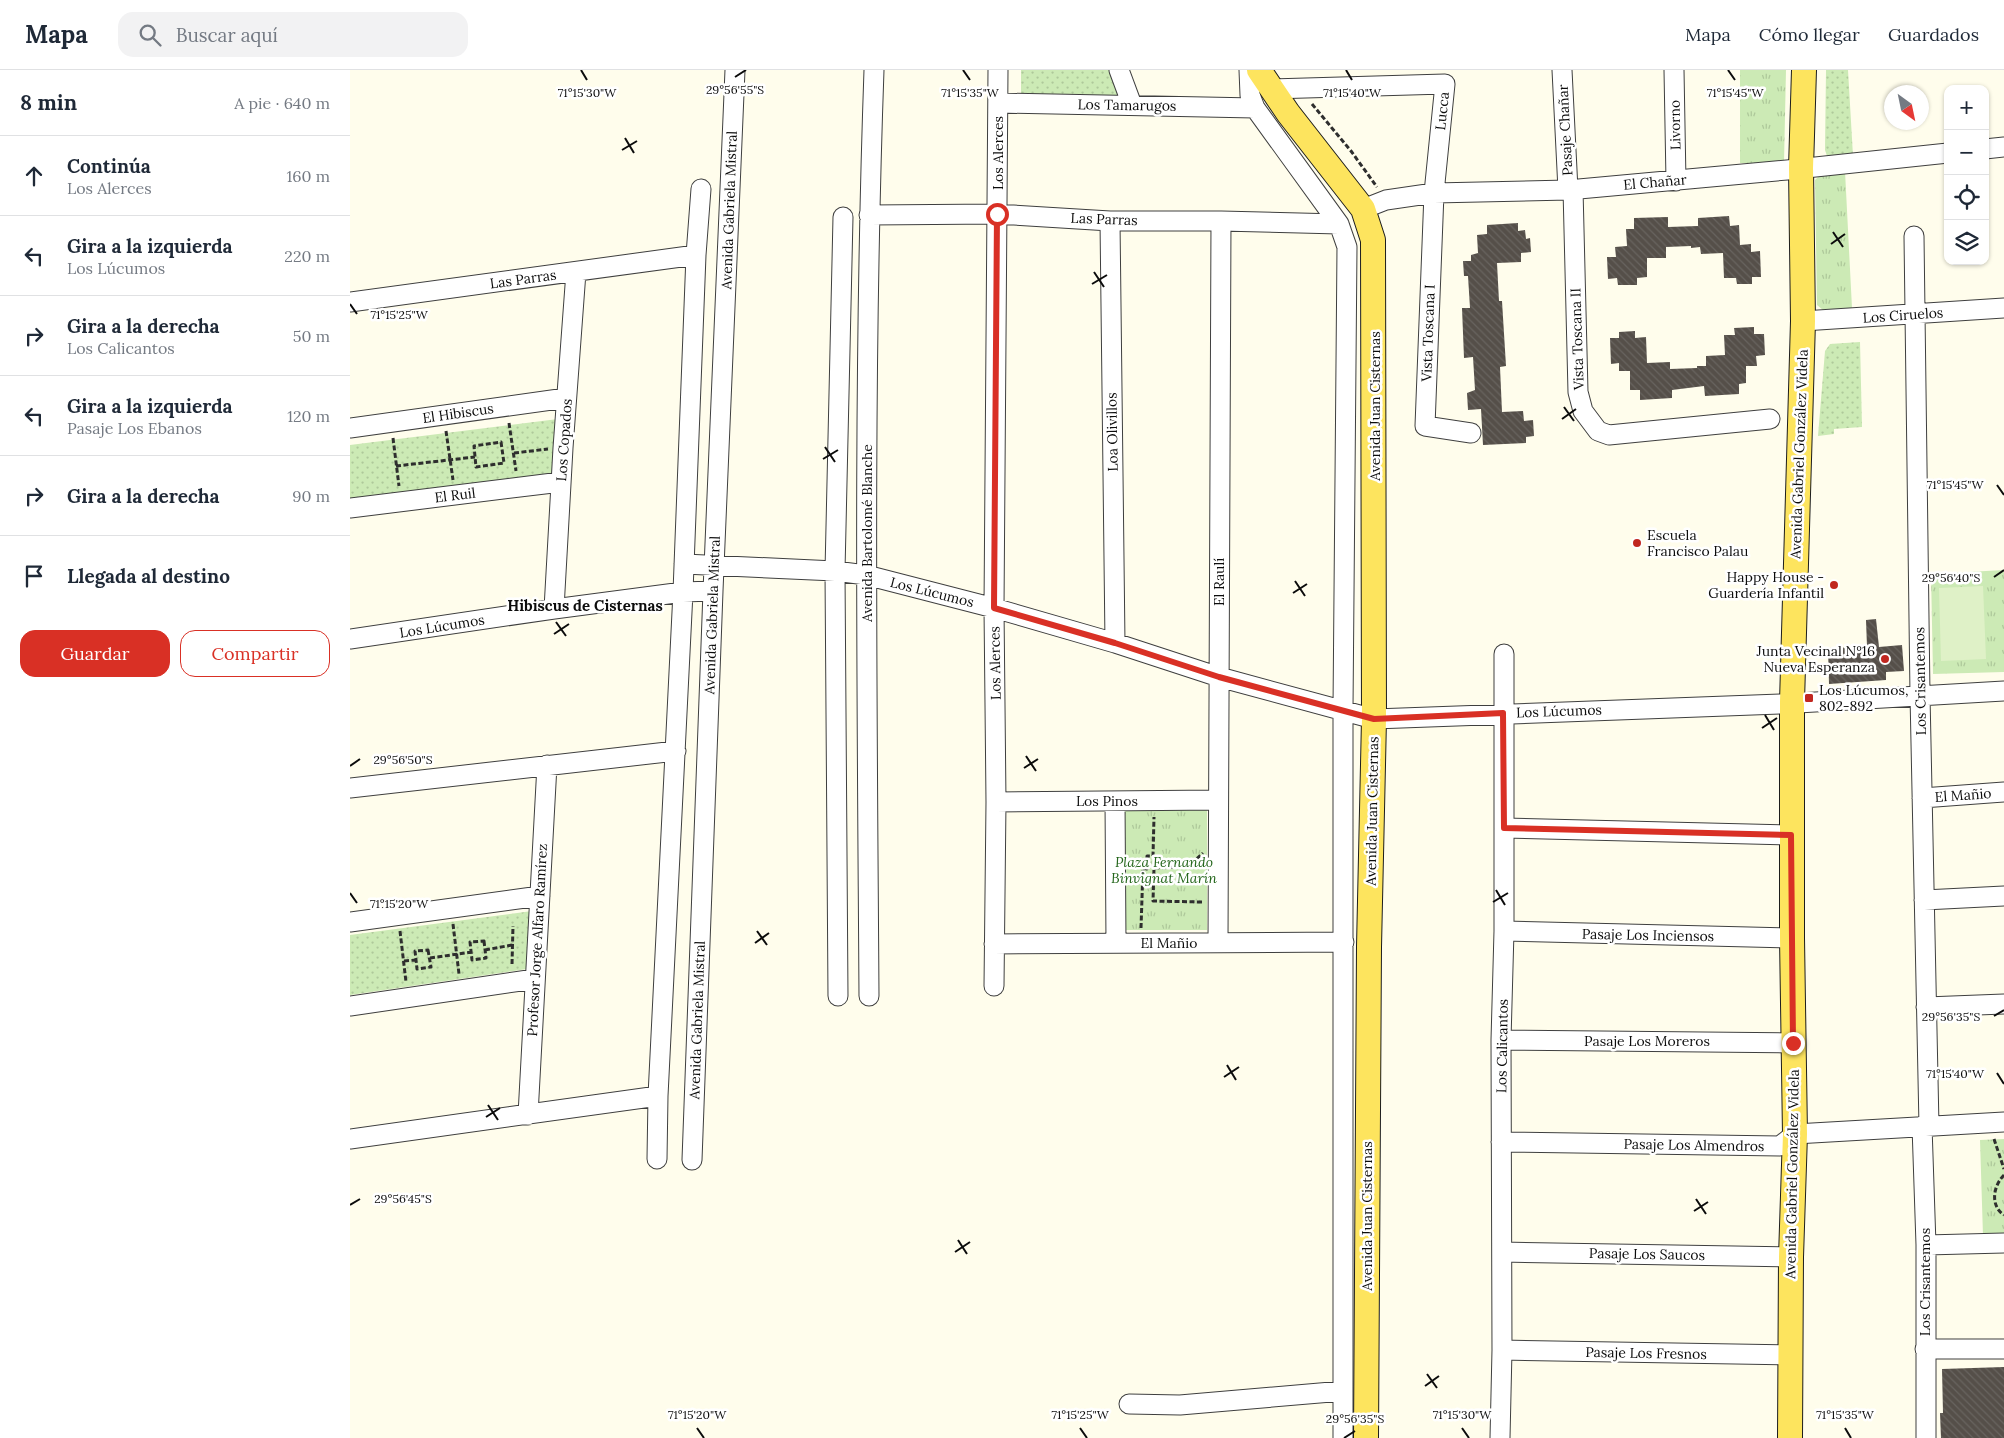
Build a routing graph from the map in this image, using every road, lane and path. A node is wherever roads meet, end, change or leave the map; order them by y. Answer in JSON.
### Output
{"nodes":[{"id":1,"x":735,"y":70,"type":"edge"},
{"id":2,"x":874,"y":70,"type":"edge"},
{"id":3,"x":998,"y":70,"type":"edge"},
{"id":4,"x":1119,"y":70,"type":"edge"},
{"id":5,"x":1248,"y":70,"type":"edge"},
{"id":6,"x":1562,"y":70,"type":"edge"},
{"id":7,"x":1674,"y":70,"type":"edge"},
{"id":8,"x":1804,"y":70,"type":"edge"},
{"id":9,"x":1265,"y":79,"type":"edge"},
{"id":10,"x":998,"y":103,"type":"junction"},
{"id":11,"x":1132,"y":105,"type":"junction"},
{"id":12,"x":1255,"y":108,"type":"junction"},
{"id":13,"x":2004,"y":147,"type":"edge"},
{"id":14,"x":1989,"y":149,"type":"edge"},
{"id":15,"x":1944,"y":153,"type":"edge"},
{"id":16,"x":1801,"y":168,"type":"junction"},
{"id":17,"x":1676,"y":181,"type":"junction"},
{"id":18,"x":701,"y":189,"type":"dead end"},
{"id":19,"x":1570,"y":189,"type":"junction"},
{"id":20,"x":1434,"y":193,"type":"junction"},
{"id":21,"x":1363,"y":209,"type":"junction"},
{"id":22,"x":997,"y":214,"type":"junction"},
{"id":23,"x":869,"y":215,"type":"junction"},
{"id":24,"x":843,"y":217,"type":"dead end"},
{"id":25,"x":1110,"y":220,"type":"junction"},
{"id":26,"x":1221,"y":220,"type":"junction"},
{"id":27,"x":1339,"y":224,"type":"junction"},
{"id":28,"x":1914,"y":236,"type":"dead end"},
{"id":29,"x":696,"y":255,"type":"junction"},
{"id":30,"x":576,"y":272,"type":"junction"},
{"id":31,"x":350,"y":302,"type":"edge"},
{"id":32,"x":2004,"y":308,"type":"edge"},
{"id":33,"x":1916,"y":314,"type":"junction"},
{"id":34,"x":1803,"y":321,"type":"junction"},
{"id":35,"x":566,"y":398,"type":"junction"},
{"id":36,"x":507,"y":406,"type":"junction"},
{"id":37,"x":444,"y":415,"type":"junction"},
{"id":38,"x":1770,"y":419,"type":"dead end"},
{"id":39,"x":391,"y":422,"type":"junction"},
{"id":40,"x":350,"y":428,"type":"edge"},
{"id":41,"x":1471,"y":433,"type":"dead end"},
{"id":42,"x":563,"y":448,"type":"junction"},
{"id":43,"x":514,"y":453,"type":"junction"},
{"id":44,"x":475,"y":457,"type":"junction"},
{"id":45,"x":396,"y":466,"type":"junction"},
{"id":46,"x":561,"y":482,"type":"junction"},
{"id":47,"x":518,"y":487,"type":"junction"},
{"id":48,"x":455,"y":495,"type":"junction"},
{"id":49,"x":400,"y":502,"type":"junction"},
{"id":50,"x":350,"y":508,"type":"edge"},
{"id":51,"x":684,"y":564,"type":"junction"},
{"id":52,"x":714,"y":564,"type":"junction"},
{"id":53,"x":835,"y":570,"type":"junction"},
{"id":54,"x":866,"y":575,"type":"junction"},
{"id":55,"x":713,"y":591,"type":"junction"},
{"id":56,"x":683,"y":592,"type":"junction"},
{"id":57,"x":994,"y":608,"type":"junction"},
{"id":58,"x":554,"y":609,"type":"junction"},
{"id":59,"x":350,"y":639,"type":"edge"},
{"id":60,"x":1115,"y":643,"type":"junction"},
{"id":61,"x":1504,"y":654,"type":"dead end"},
{"id":62,"x":1219,"y":677,"type":"junction"},
{"id":63,"x":2004,"y":691,"type":"edge"},
{"id":64,"x":1920,"y":695,"type":"junction"},
{"id":65,"x":1792,"y":702,"type":"junction"},
{"id":66,"x":1343,"y":709,"type":"junction"},
{"id":67,"x":1503,"y":713,"type":"junction"},
{"id":68,"x":1374,"y":719,"type":"junction"},
{"id":69,"x":676,"y":751,"type":"junction"},
{"id":70,"x":547,"y":765,"type":"junction"},
{"id":71,"x":350,"y":788,"type":"edge"},
{"id":72,"x":2004,"y":792,"type":"edge"},
{"id":73,"x":1922,"y":798,"type":"junction"},
{"id":74,"x":1218,"y":800,"type":"junction"},
{"id":75,"x":1115,"y":801,"type":"junction"},
{"id":76,"x":1154,"y":801,"type":"junction"},
{"id":77,"x":996,"y":802,"type":"junction"},
{"id":78,"x":1504,"y":828,"type":"junction"},
{"id":79,"x":1791,"y":835,"type":"junction"},
{"id":80,"x":1218,"y":838,"type":"junction"},
{"id":81,"x":1143,"y":880,"type":"junction"},
{"id":82,"x":1153,"y":880,"type":"junction"},
{"id":83,"x":540,"y":896,"type":"junction"},
{"id":84,"x":2004,"y":896,"type":"edge"},
{"id":85,"x":1924,"y":900,"type":"junction"},
{"id":86,"x":1218,"y":902,"type":"junction"},
{"id":87,"x":451,"y":908,"type":"junction"},
{"id":88,"x":398,"y":916,"type":"junction"},
{"id":89,"x":350,"y":922,"type":"edge"},
{"id":90,"x":513,"y":926,"type":"dead end"},
{"id":91,"x":1504,"y":931,"type":"junction"},
{"id":92,"x":1792,"y":938,"type":"junction"},
{"id":93,"x":1218,"y":942,"type":"junction"},
{"id":94,"x":1344,"y":942,"type":"junction"},
{"id":95,"x":1116,"y":943,"type":"junction"},
{"id":96,"x":1141,"y":943,"type":"junction"},
{"id":97,"x":994,"y":944,"type":"junction"},
{"id":98,"x":512,"y":946,"type":"junction"},
{"id":99,"x":485,"y":950,"type":"junction"},
{"id":100,"x":472,"y":952,"type":"junction"},
{"id":101,"x":430,"y":958,"type":"junction"},
{"id":102,"x":416,"y":960,"type":"junction"},
{"id":103,"x":404,"y":962,"type":"junction"},
{"id":104,"x":512,"y":964,"type":"dead end"},
{"id":105,"x":535,"y":980,"type":"junction"},
{"id":106,"x":994,"y":986,"type":"dead end"},
{"id":107,"x":462,"y":990,"type":"junction"},
{"id":108,"x":838,"y":996,"type":"dead end"},
{"id":109,"x":869,"y":996,"type":"dead end"},
{"id":110,"x":408,"y":998,"type":"junction"},
{"id":111,"x":2004,"y":1004,"type":"edge"},
{"id":112,"x":350,"y":1006,"type":"edge"},
{"id":113,"x":1926,"y":1007,"type":"junction"},
{"id":114,"x":1501,"y":1040,"type":"junction"},
{"id":115,"x":1793,"y":1043,"type":"junction"},
{"id":116,"x":658,"y":1096,"type":"junction"},
{"id":117,"x":528,"y":1115,"type":"junction"},
{"id":118,"x":1996,"y":1122,"type":"edge"},
{"id":119,"x":1926,"y":1126,"type":"junction"},
{"id":120,"x":1795,"y":1134,"type":"junction"},
{"id":121,"x":350,"y":1139,"type":"edge"},
{"id":122,"x":1501,"y":1142,"type":"junction"},
{"id":123,"x":657,"y":1159,"type":"dead end"},
{"id":124,"x":692,"y":1160,"type":"dead end"},
{"id":125,"x":2002,"y":1161,"type":"edge"},
{"id":126,"x":2004,"y":1169,"type":"edge"},
{"id":127,"x":2004,"y":1175,"type":"edge"},
{"id":128,"x":2004,"y":1215,"type":"edge"},
{"id":129,"x":2004,"y":1244,"type":"edge"},
{"id":130,"x":1926,"y":1245,"type":"junction"},
{"id":131,"x":1502,"y":1252,"type":"junction"},
{"id":132,"x":1791,"y":1257,"type":"junction"},
{"id":133,"x":2004,"y":1348,"type":"edge"},
{"id":134,"x":1925,"y":1349,"type":"junction"},
{"id":135,"x":1502,"y":1350,"type":"junction"},
{"id":136,"x":1791,"y":1355,"type":"junction"},
{"id":137,"x":1343,"y":1391,"type":"junction"},
{"id":138,"x":1129,"y":1404,"type":"dead end"},
{"id":139,"x":1343,"y":1438,"type":"edge"},
{"id":140,"x":1366,"y":1438,"type":"edge"},
{"id":141,"x":1500,"y":1438,"type":"edge"},
{"id":142,"x":1790,"y":1438,"type":"edge"},
{"id":143,"x":1926,"y":1438,"type":"edge"}],
"edges":[{"from":1,"to":52,"type":"street","name":"Avenida Gabriela Mistral"},
{"from":2,"to":23,"type":"street","name":"Avenida Bartolomé Blanche"},
{"from":3,"to":10,"type":"street","name":"Los Alerces"},
{"from":4,"to":11,"type":"street"},
{"from":5,"to":12,"type":"street","name":"Avenida Juan Cisternas"},
{"from":6,"to":19,"type":"street","name":"Pasaje Chañar"},
{"from":7,"to":17,"type":"street","name":"Livorno"},
{"from":8,"to":16,"type":"main road","name":"Avenida Gabriel González Videla"},
{"from":9,"to":20,"type":"street","name":"Lucca"},
{"from":9,"to":21,"type":"main road","name":"Avenida Juan Cisternas"},
{"from":10,"to":11,"type":"street","name":"Los Tamarugos"},
{"from":10,"to":22,"type":"street","name":"Los Alerces"},
{"from":11,"to":12,"type":"street","name":"Los Tamarugos"},
{"from":12,"to":27,"type":"street","name":"Avenida Juan Cisternas"},
{"from":13,"to":14,"type":"street"},
{"from":15,"to":16,"type":"street","name":"El Chañar"},
{"from":16,"to":17,"type":"street","name":"El Chañar"},
{"from":16,"to":34,"type":"main road","name":"Avenida Gabriel González Videla"},
{"from":17,"to":19,"type":"street","name":"El Chañar"},
{"from":18,"to":29,"type":"street","name":"Avenida Gabriela Mistral"},
{"from":19,"to":20,"type":"street","name":"El Chañar"},
{"from":19,"to":38,"type":"street","name":"Vista Toscana II"},
{"from":20,"to":21,"type":"street","name":"El Chañar"},
{"from":20,"to":41,"type":"street","name":"Vista Toscana I"},
{"from":21,"to":68,"type":"main road","name":"Avenida Juan Cisternas"},
{"from":22,"to":23,"type":"street","name":"Las Parras"},
{"from":22,"to":25,"type":"street","name":"Las Parras"},
{"from":22,"to":57,"type":"street","name":"Los Alerces"},
{"from":23,"to":54,"type":"street","name":"Avenida Bartolomé Blanche"},
{"from":24,"to":53,"type":"street","name":"Avenida Bartolomé Blanche"},
{"from":25,"to":26,"type":"street","name":"Las Parras"},
{"from":25,"to":60,"type":"street","name":"Loa Olivillos"},
{"from":26,"to":27,"type":"street","name":"Las Parras"},
{"from":26,"to":62,"type":"street","name":"El Raulí"},
{"from":27,"to":66,"type":"street","name":"Avenida Juan Cisternas"},
{"from":28,"to":33,"type":"street","name":"Los Crisantemos"},
{"from":29,"to":30,"type":"street","name":"Las Parras"},
{"from":29,"to":51,"type":"street","name":"Avenida Gabriela Mistral"},
{"from":30,"to":31,"type":"street","name":"Las Parras"},
{"from":30,"to":35,"type":"street","name":"Los Copados"},
{"from":32,"to":33,"type":"street","name":"Los Ciruelos"},
{"from":33,"to":34,"type":"street","name":"Los Ciruelos"},
{"from":33,"to":64,"type":"street","name":"Los Crisantemos"},
{"from":34,"to":65,"type":"main road","name":"Avenida Gabriel González Videla"},
{"from":35,"to":36,"type":"street","name":"El Hibiscus"},
{"from":35,"to":42,"type":"street","name":"Los Copados"},
{"from":36,"to":37,"type":"street","name":"El Hibiscus"},
{"from":36,"to":43,"type":"path"},
{"from":37,"to":39,"type":"street","name":"El Hibiscus"},
{"from":37,"to":48,"type":"path"},
{"from":39,"to":40,"type":"street","name":"El Hibiscus"},
{"from":39,"to":45,"type":"path"},
{"from":42,"to":43,"type":"path"},
{"from":42,"to":46,"type":"street","name":"Los Copados"},
{"from":43,"to":47,"type":"path"},
{"from":44,"to":44,"type":"path"},
{"from":44,"to":45,"type":"path"},
{"from":45,"to":49,"type":"path"},
{"from":46,"to":47,"type":"street","name":"El Ruil"},
{"from":46,"to":58,"type":"street","name":"Los Copados"},
{"from":47,"to":48,"type":"street","name":"El Ruil"},
{"from":48,"to":49,"type":"street","name":"El Ruil"},
{"from":49,"to":50,"type":"street","name":"El Ruil"},
{"from":51,"to":52,"type":"street","name":"Los Lúcumos"},
{"from":51,"to":56,"type":"street","name":"Avenida Gabriela Mistral"},
{"from":52,"to":53,"type":"street","name":"Los Lúcumos"},
{"from":52,"to":55,"type":"street","name":"Avenida Gabriela Mistral"},
{"from":53,"to":54,"type":"street","name":"Los Lúcumos"},
{"from":53,"to":108,"type":"street","name":"Avenida Bartolomé Blanche"},
{"from":54,"to":57,"type":"street","name":"Los Lúcumos"},
{"from":54,"to":109,"type":"street","name":"Avenida Bartolomé Blanche"},
{"from":55,"to":56,"type":"street","name":"Los Lúcumos"},
{"from":55,"to":124,"type":"street","name":"Avenida Gabriela Mistral"},
{"from":56,"to":58,"type":"street","name":"Los Lúcumos"},
{"from":56,"to":69,"type":"street","name":"Avenida Gabriela Mistral"},
{"from":57,"to":60,"type":"street","name":"Los Lúcumos"},
{"from":57,"to":77,"type":"street","name":"Los Alerces"},
{"from":58,"to":59,"type":"street","name":"Los Lúcumos"},
{"from":60,"to":62,"type":"street","name":"Los Lúcumos"},
{"from":61,"to":67,"type":"street","name":"Los Calicantos"},
{"from":62,"to":66,"type":"street","name":"Los Lúcumos"},
{"from":62,"to":74,"type":"street","name":"El Raulí"},
{"from":63,"to":64,"type":"street","name":"Los Lúcumos"},
{"from":64,"to":65,"type":"street","name":"Los Lúcumos"},
{"from":64,"to":73,"type":"street","name":"Los Crisantemos"},
{"from":65,"to":67,"type":"street","name":"Los Lúcumos"},
{"from":65,"to":79,"type":"main road","name":"Avenida Gabriel González Videla"},
{"from":66,"to":68,"type":"street","name":"Los Lúcumos"},
{"from":66,"to":94,"type":"street","name":"Avenida Juan Cisternas"},
{"from":67,"to":68,"type":"street","name":"Los Lúcumos"},
{"from":67,"to":78,"type":"street","name":"Los Calicantos"},
{"from":68,"to":140,"type":"main road","name":"Avenida Juan Cisternas"},
{"from":69,"to":70,"type":"street"},
{"from":69,"to":116,"type":"street","name":"Avenida Gabriela Mistral"},
{"from":70,"to":71,"type":"street"},
{"from":70,"to":83,"type":"street","name":"Profesor Jorge Alfaro Ramírez"},
{"from":72,"to":73,"type":"street","name":"El Mañio"},
{"from":73,"to":85,"type":"street","name":"Los Crisantemos"},
{"from":74,"to":76,"type":"street","name":"Los Pinos"},
{"from":74,"to":80,"type":"street","name":"El Raulí"},
{"from":75,"to":76,"type":"street","name":"Los Pinos"},
{"from":75,"to":77,"type":"street","name":"Los Pinos"},
{"from":75,"to":95,"type":"street"},
{"from":76,"to":81,"type":"path"},
{"from":77,"to":97,"type":"street","name":"Los Alerces"},
{"from":78,"to":79,"type":"street"},
{"from":78,"to":91,"type":"street","name":"Los Calicantos"},
{"from":79,"to":92,"type":"main road","name":"Avenida Gabriel González Videla"},
{"from":80,"to":82,"type":"path"},
{"from":80,"to":86,"type":"street","name":"El Raulí"},
{"from":81,"to":82,"type":"path"},
{"from":81,"to":96,"type":"path"},
{"from":82,"to":86,"type":"path"},
{"from":83,"to":87,"type":"street"},
{"from":83,"to":105,"type":"street","name":"Profesor Jorge Alfaro Ramírez"},
{"from":84,"to":85,"type":"street"},
{"from":85,"to":113,"type":"street","name":"Los Crisantemos"},
{"from":86,"to":93,"type":"street","name":"El Raulí"},
{"from":87,"to":88,"type":"street"},
{"from":87,"to":107,"type":"path"},
{"from":88,"to":89,"type":"street"},
{"from":88,"to":103,"type":"path"},
{"from":90,"to":98,"type":"path"},
{"from":91,"to":92,"type":"street","name":"Pasaje Los Inciensos"},
{"from":91,"to":114,"type":"street","name":"Los Calicantos"},
{"from":92,"to":115,"type":"main road","name":"Avenida Gabriel González Videla"},
{"from":93,"to":94,"type":"street","name":"El Mañio"},
{"from":93,"to":96,"type":"street","name":"El Mañio"},
{"from":94,"to":137,"type":"street","name":"Avenida Juan Cisternas"},
{"from":95,"to":96,"type":"street","name":"El Mañio"},
{"from":95,"to":97,"type":"street","name":"El Mañio"},
{"from":97,"to":106,"type":"street","name":"Los Alerces"},
{"from":98,"to":99,"type":"path"},
{"from":98,"to":104,"type":"path"},
{"from":99,"to":100,"type":"path"},
{"from":99,"to":100,"type":"path"},
{"from":100,"to":101,"type":"path"},
{"from":101,"to":102,"type":"path"},
{"from":101,"to":102,"type":"path"},
{"from":102,"to":103,"type":"path"},
{"from":103,"to":110,"type":"path"},
{"from":105,"to":107,"type":"street"},
{"from":105,"to":117,"type":"street","name":"Profesor Jorge Alfaro Ramírez"},
{"from":107,"to":110,"type":"street"},
{"from":110,"to":112,"type":"street"},
{"from":111,"to":113,"type":"street"},
{"from":113,"to":119,"type":"street","name":"Los Crisantemos"},
{"from":114,"to":115,"type":"street","name":"Pasaje Los Moreros"},
{"from":114,"to":122,"type":"street","name":"Los Calicantos"},
{"from":115,"to":120,"type":"main road","name":"Avenida Gabriel González Videla"},
{"from":116,"to":117,"type":"street"},
{"from":116,"to":123,"type":"street","name":"Avenida Gabriela Mistral"},
{"from":117,"to":121,"type":"street"},
{"from":118,"to":119,"type":"street","name":"Pasaje Los Almendros"},
{"from":118,"to":125,"type":"path"},
{"from":119,"to":120,"type":"street","name":"Pasaje Los Almendros"},
{"from":119,"to":130,"type":"street","name":"Los Crisantemos"},
{"from":120,"to":122,"type":"street","name":"Pasaje Los Almendros"},
{"from":120,"to":132,"type":"main road","name":"Avenida Gabriel González Videla"},
{"from":122,"to":131,"type":"street","name":"Los Calicantos"},
{"from":125,"to":126,"type":"path"},
{"from":127,"to":128,"type":"path"},
{"from":129,"to":130,"type":"street"},
{"from":130,"to":134,"type":"street","name":"Los Crisantemos"},
{"from":131,"to":132,"type":"street","name":"Pasaje Los Saucos"},
{"from":131,"to":135,"type":"street","name":"Los Calicantos"},
{"from":132,"to":136,"type":"main road","name":"Avenida Gabriel González Videla"},
{"from":133,"to":134,"type":"street"},
{"from":134,"to":143,"type":"street","name":"Los Crisantemos"},
{"from":135,"to":136,"type":"street","name":"Pasaje Los Fresnos"},
{"from":135,"to":141,"type":"street","name":"Los Calicantos"},
{"from":136,"to":142,"type":"main road","name":"Avenida Gabriel González Videla"},
{"from":137,"to":138,"type":"street"},
{"from":137,"to":139,"type":"street","name":"Avenida Juan Cisternas"}]}
